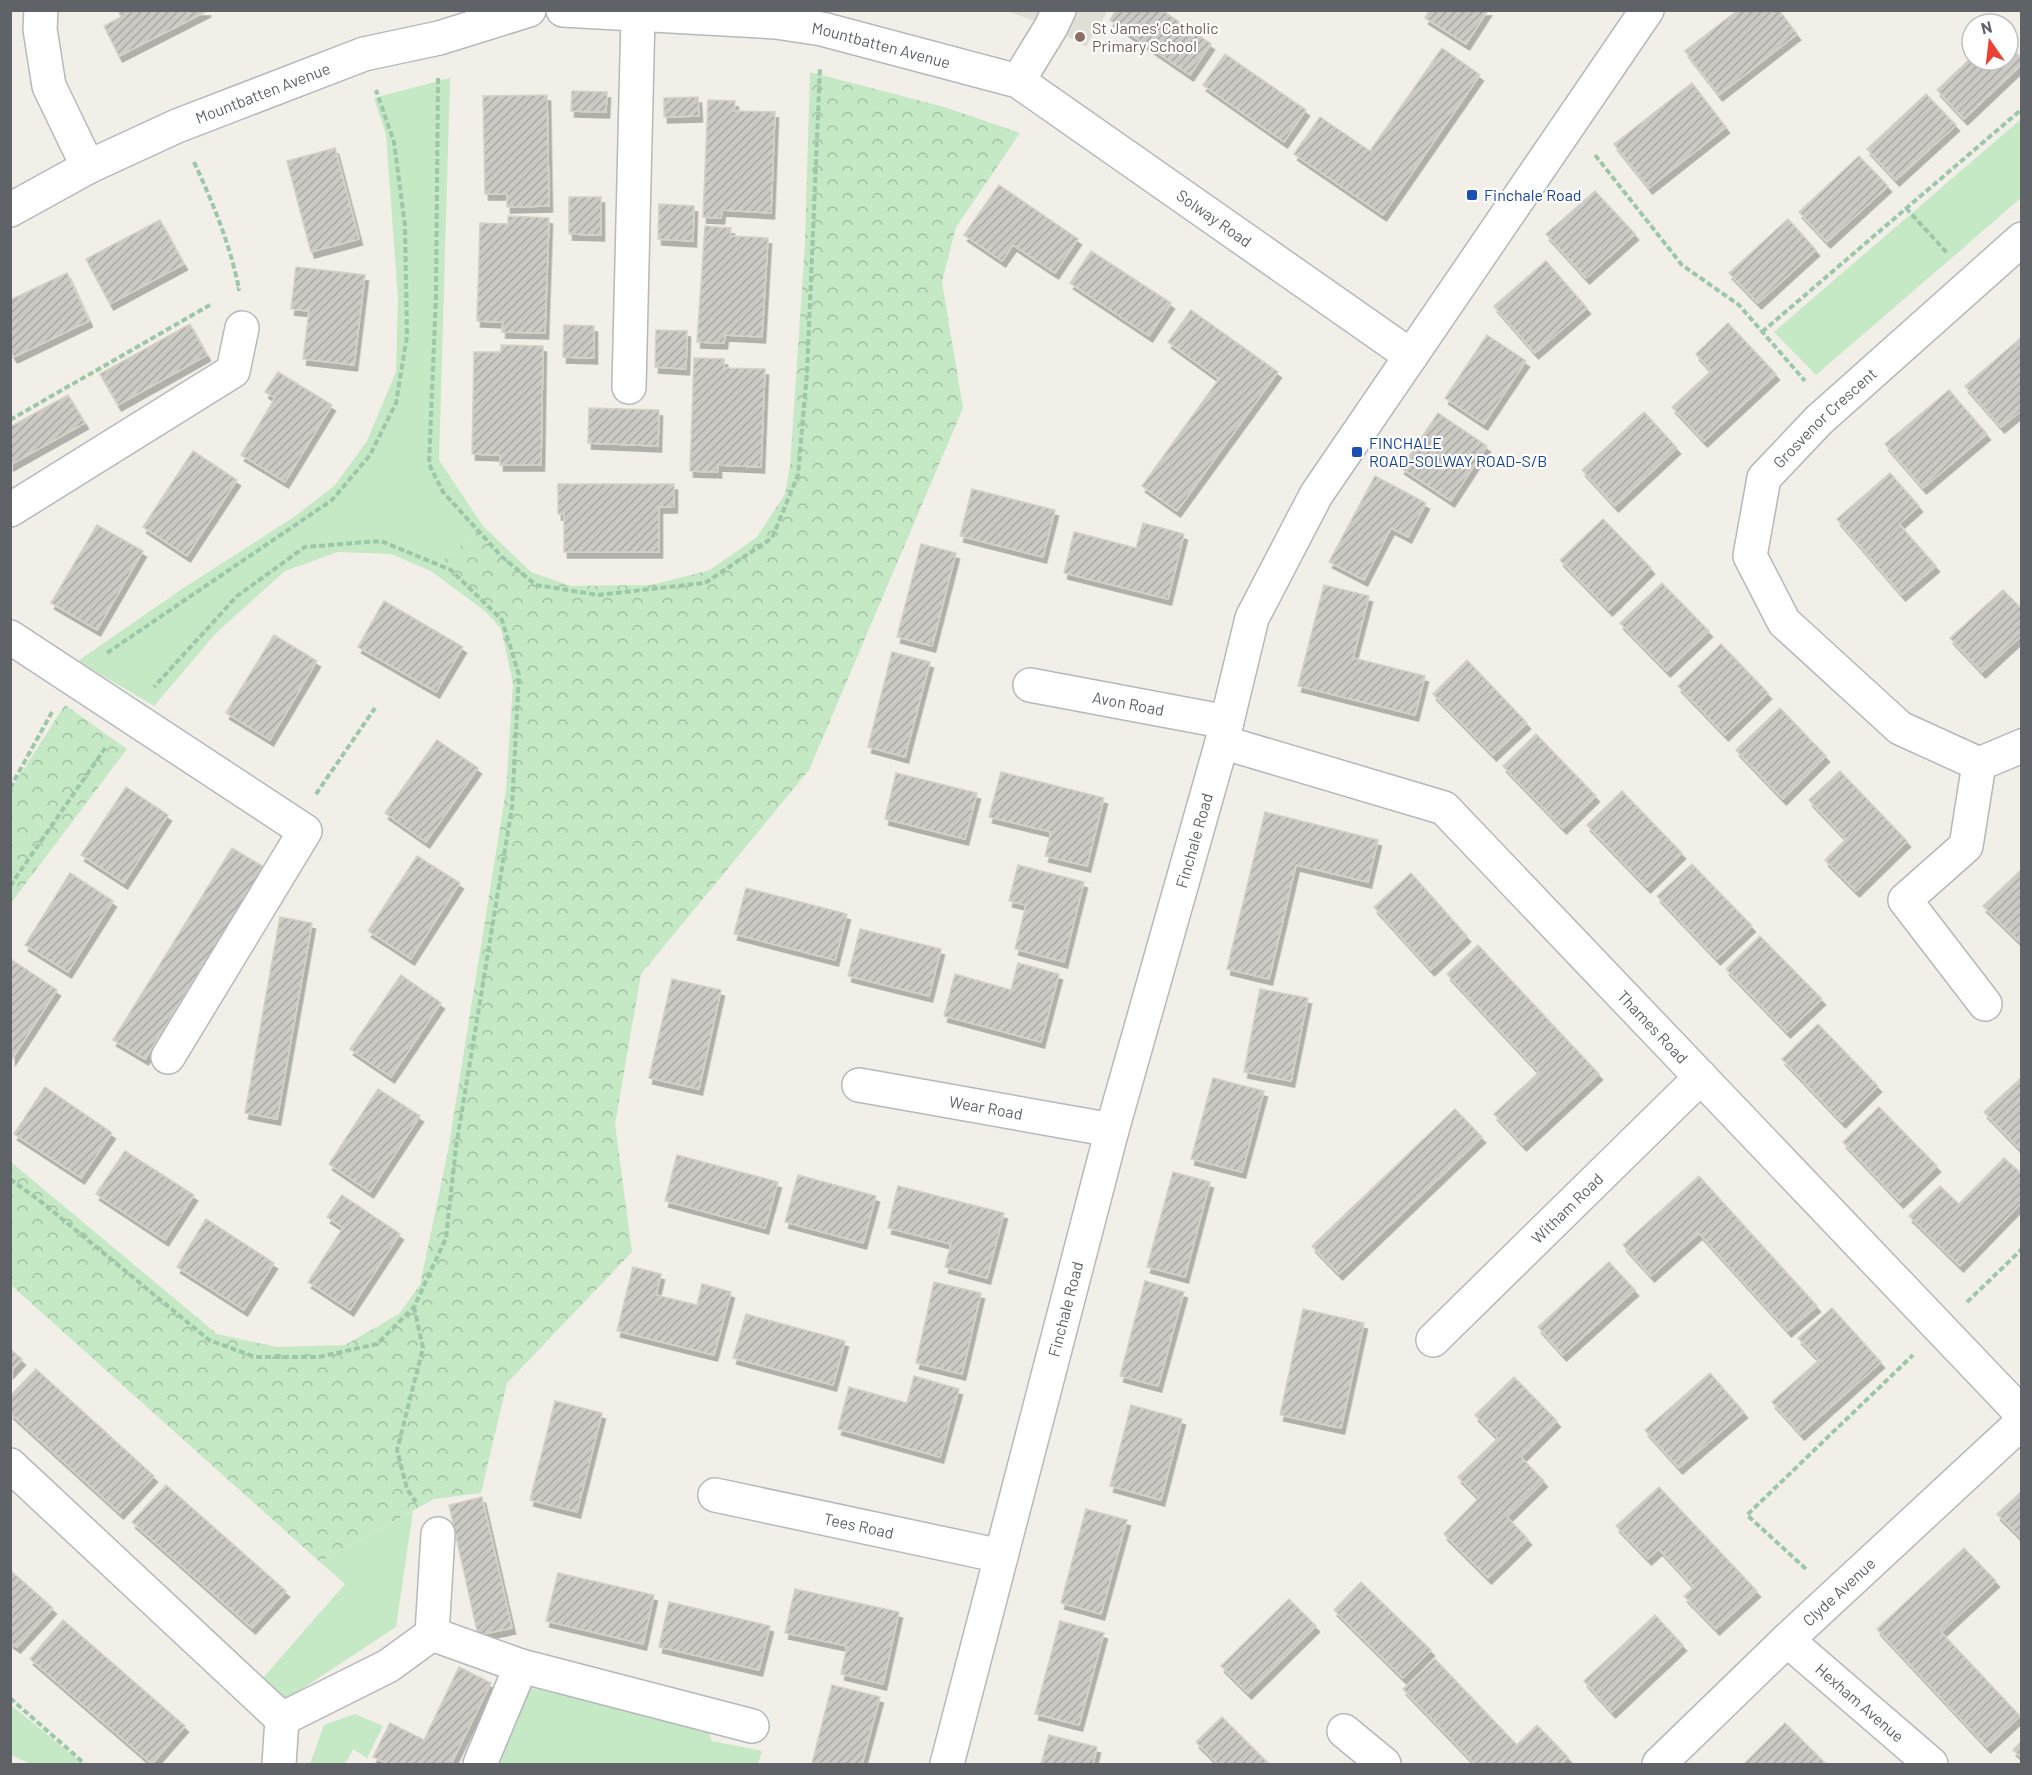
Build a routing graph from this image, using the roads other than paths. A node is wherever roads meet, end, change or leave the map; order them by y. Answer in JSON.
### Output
{"nodes":[{"id":1,"x":41,"y":10,"type":"edge"},
{"id":2,"x":529,"y":10,"type":"edge"},
{"id":3,"x":563,"y":10,"type":"edge"},
{"id":4,"x":1059,"y":10,"type":"edge"},
{"id":5,"x":1647,"y":10,"type":"edge"},
{"id":6,"x":638,"y":15,"type":"junction"},
{"id":7,"x":1018,"y":81,"type":"junction"},
{"id":8,"x":88,"y":167,"type":"junction"},
{"id":9,"x":10,"y":210,"type":"edge"},
{"id":10,"x":2022,"y":239,"type":"edge"},
{"id":11,"x":242,"y":328,"type":"dead end"},
{"id":12,"x":1411,"y":356,"type":"junction"},
{"id":13,"x":628,"y":387,"type":"dead end"},
{"id":14,"x":10,"y":510,"type":"edge"},
{"id":15,"x":10,"y":637,"type":"edge"},
{"id":16,"x":1030,"y":685,"type":"dead end"},
{"id":17,"x":1224,"y":732,"type":"junction"},
{"id":18,"x":2022,"y":746,"type":"edge"},
{"id":19,"x":1979,"y":764,"type":"junction"},
{"id":20,"x":1985,"y":1004,"type":"dead end"},
{"id":21,"x":168,"y":1057,"type":"dead end"},
{"id":22,"x":1701,"y":1077,"type":"junction"},
{"id":23,"x":859,"y":1085,"type":"dead end"},
{"id":24,"x":1112,"y":1130,"type":"junction"},
{"id":25,"x":1433,"y":1340,"type":"dead end"},
{"id":26,"x":2022,"y":1414,"type":"edge"},
{"id":27,"x":2022,"y":1422,"type":"edge"},
{"id":28,"x":10,"y":1465,"type":"edge"},
{"id":29,"x":715,"y":1495,"type":"dead end"},
{"id":30,"x":438,"y":1534,"type":"road end"},
{"id":31,"x":1001,"y":1556,"type":"junction"},
{"id":32,"x":432,"y":1634,"type":"junction"},
{"id":33,"x":1787,"y":1640,"type":"junction"},
{"id":34,"x":521,"y":1666,"type":"junction"},
{"id":35,"x":282,"y":1719,"type":"junction"},
{"id":36,"x":752,"y":1726,"type":"dead end"},
{"id":37,"x":1344,"y":1731,"type":"dead end"},
{"id":38,"x":279,"y":1764,"type":"edge"},
{"id":39,"x":480,"y":1764,"type":"edge"},
{"id":40,"x":947,"y":1764,"type":"edge"},
{"id":41,"x":1384,"y":1764,"type":"edge"},
{"id":42,"x":1659,"y":1764,"type":"edge"},
{"id":43,"x":1932,"y":1764,"type":"edge"}],
"edges":[{"from":1,"to":8,"type":"street"},
{"from":2,"to":8,"type":"street","name":"Mountbatten Avenue"},
{"from":3,"to":6,"type":"street","name":"Mountbatten Avenue"},
{"from":4,"to":7,"type":"street"},
{"from":5,"to":12,"type":"street","name":"Finchale Road"},
{"from":6,"to":7,"type":"street","name":"Mountbatten Avenue"},
{"from":6,"to":13,"type":"street"},
{"from":7,"to":12,"type":"street","name":"Solway Road"},
{"from":8,"to":9,"type":"street","name":"Mountbatten Avenue"},
{"from":10,"to":19,"type":"street","name":"Grosvenor Crescent"},
{"from":11,"to":14,"type":"street"},
{"from":12,"to":17,"type":"street","name":"Finchale Road"},
{"from":15,"to":21,"type":"street"},
{"from":16,"to":17,"type":"street","name":"Avon Road"},
{"from":17,"to":22,"type":"street","name":"Thames Road"},
{"from":17,"to":24,"type":"street","name":"Finchale Road"},
{"from":18,"to":19,"type":"street"},
{"from":19,"to":20,"type":"street"},
{"from":22,"to":25,"type":"street","name":"Witham Road"},
{"from":22,"to":26,"type":"street","name":"Thames Road"},
{"from":23,"to":24,"type":"street","name":"Wear Road"},
{"from":24,"to":31,"type":"street","name":"Finchale Road"},
{"from":27,"to":33,"type":"street","name":"Clyde Avenue"},
{"from":28,"to":35,"type":"street"},
{"from":29,"to":31,"type":"street","name":"Tees Road"},
{"from":30,"to":32,"type":"street"},
{"from":31,"to":40,"type":"street","name":"Finchale Road"},
{"from":32,"to":34,"type":"street"},
{"from":32,"to":35,"type":"street"},
{"from":33,"to":42,"type":"street","name":"Clyde Avenue"},
{"from":33,"to":43,"type":"street","name":"Hexham Avenue"},
{"from":34,"to":36,"type":"street"},
{"from":34,"to":39,"type":"street"},
{"from":35,"to":38,"type":"street"},
{"from":37,"to":41,"type":"street"}]}
